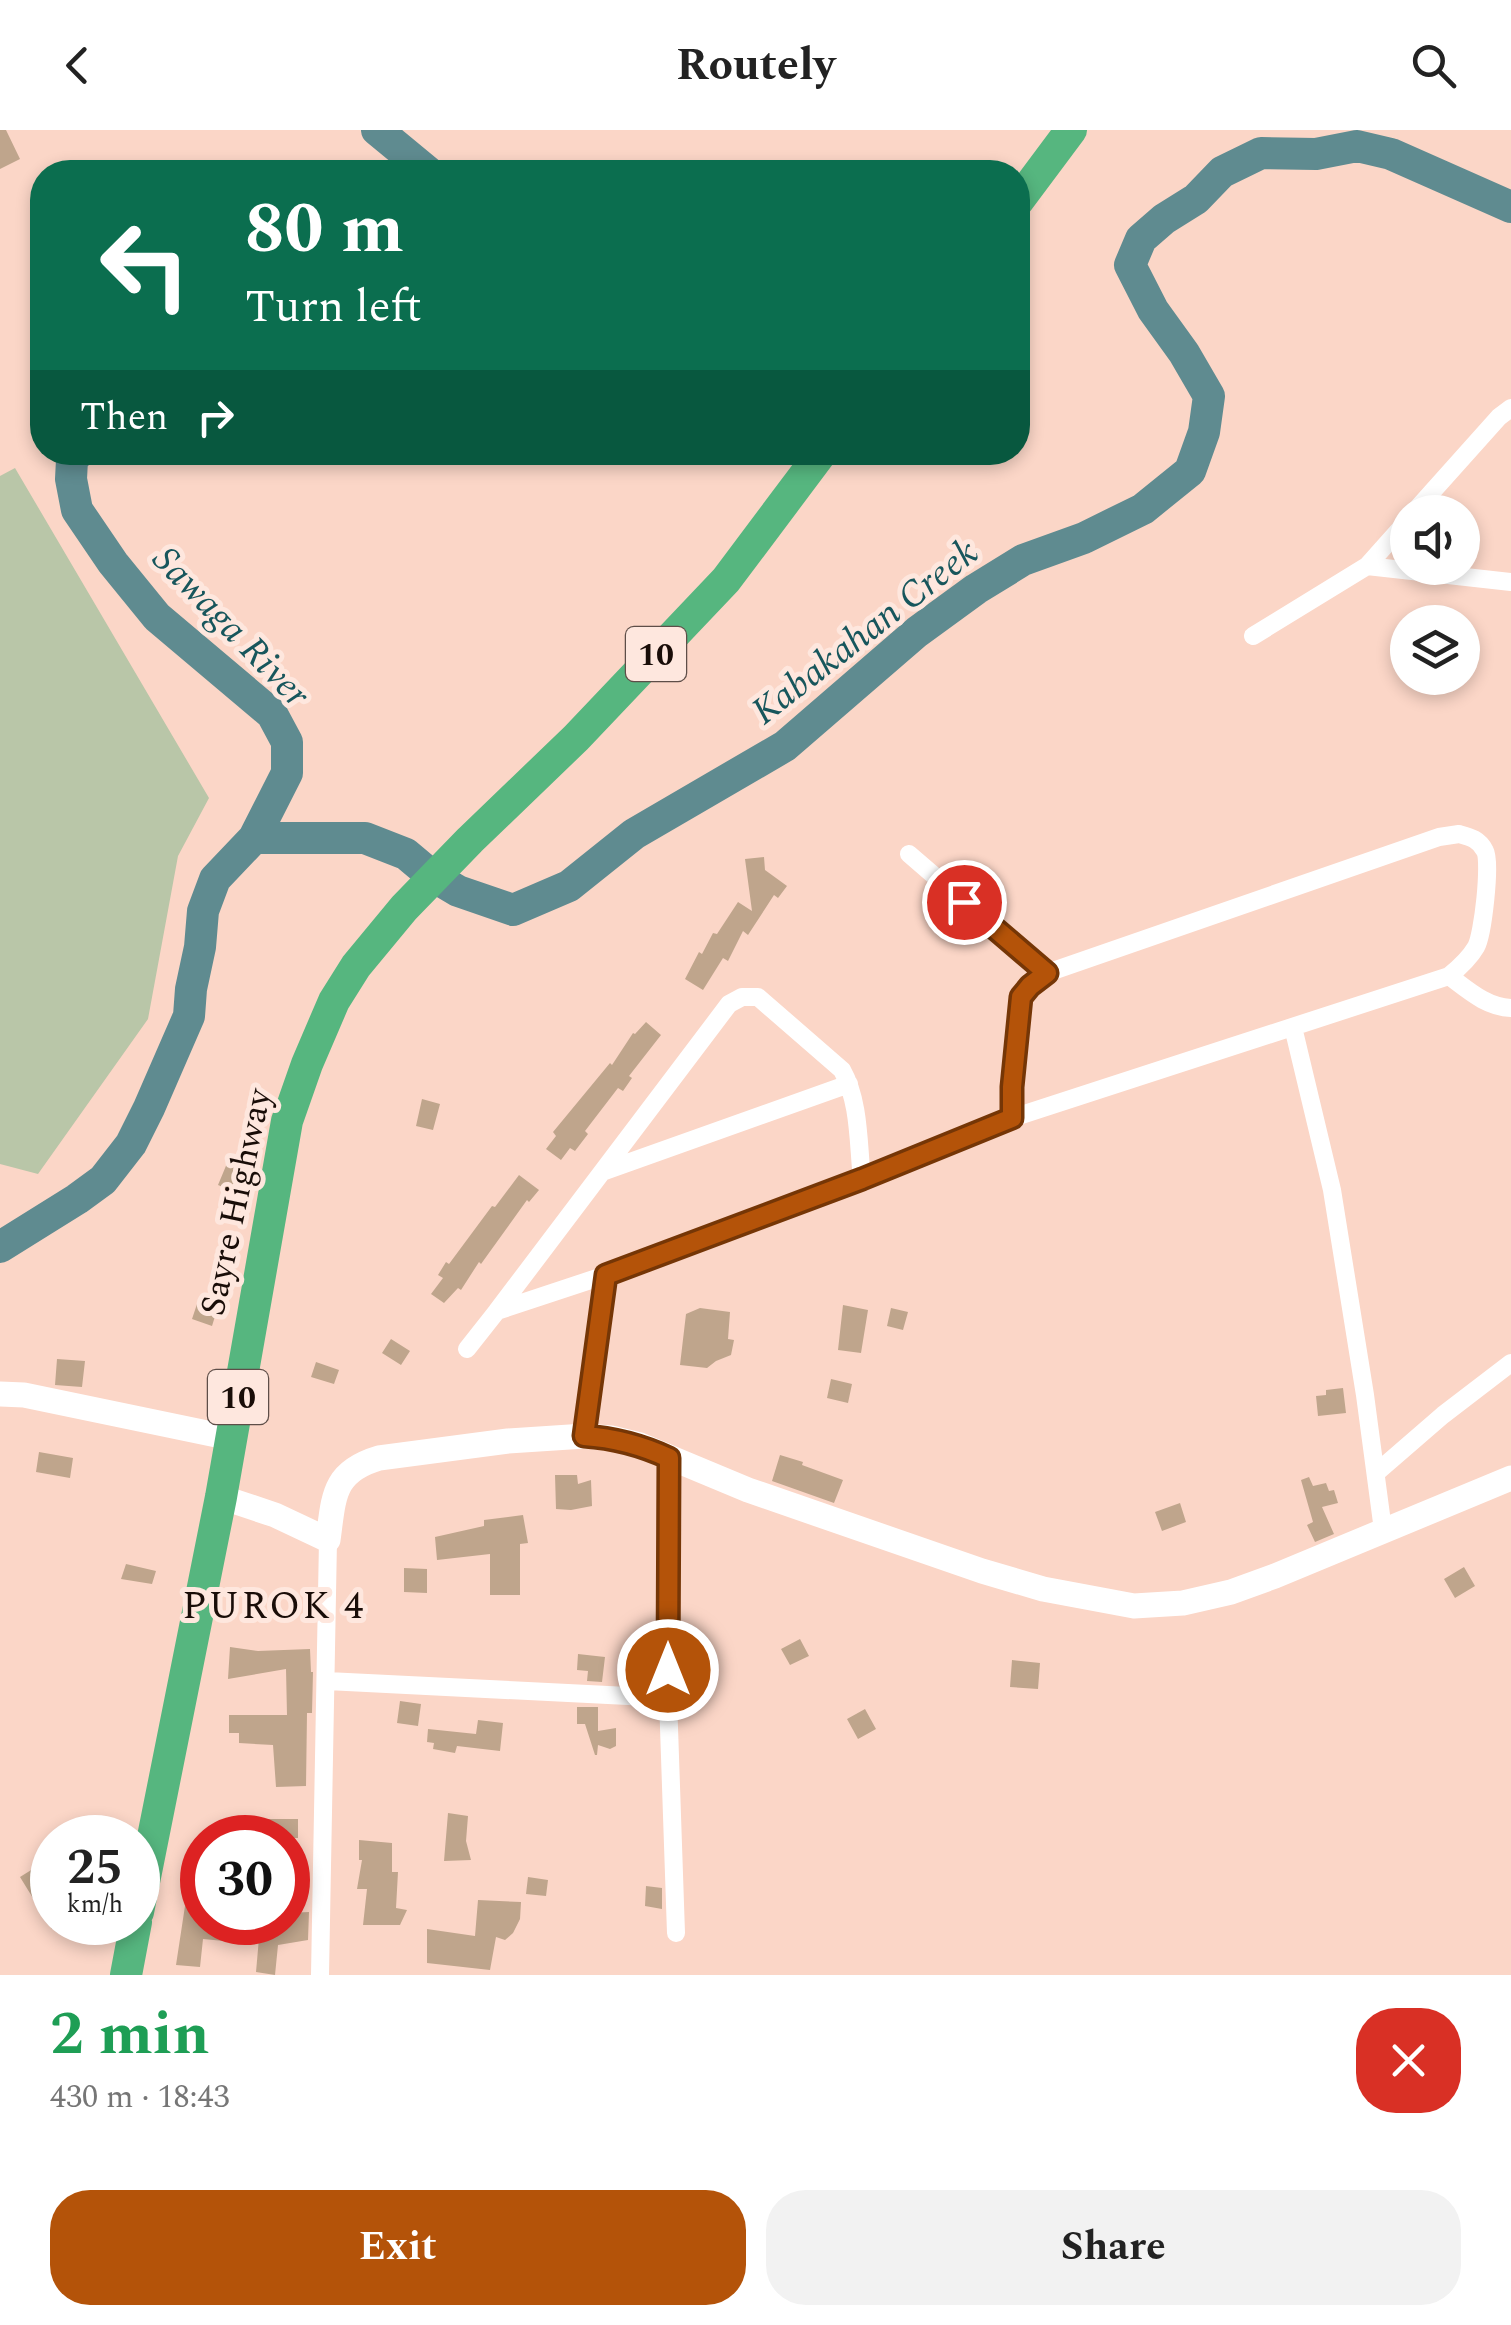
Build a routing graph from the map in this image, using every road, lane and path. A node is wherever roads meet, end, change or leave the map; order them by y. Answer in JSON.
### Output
{"nodes":[{"id":1,"x":1071,"y":130,"type":"edge"},
{"id":2,"x":1030,"y":185,"type":"edge"},
{"id":3,"x":1511,"y":408,"type":"edge"},
{"id":4,"x":812,"y":465,"type":"edge"},
{"id":5,"x":1429,"y":495,"type":"edge"},
{"id":6,"x":1390,"y":540,"type":"edge"},
{"id":7,"x":1366,"y":566,"type":"junction"},
{"id":8,"x":1511,"y":582,"type":"edge"},
{"id":9,"x":1253,"y":636,"type":"dead end"},
{"id":10,"x":909,"y":854,"type":"dead end"},
{"id":11,"x":1047,"y":973,"type":"junction"},
{"id":12,"x":1449,"y":976,"type":"junction"},
{"id":13,"x":1511,"y":1008,"type":"edge"},
{"id":14,"x":1293,"y":1026,"type":"junction"},
{"id":15,"x":850,"y":1084,"type":"junction"},
{"id":16,"x":1012,"y":1118,"type":"junction"},
{"id":17,"x":602,"y":1172,"type":"junction"},
{"id":18,"x":862,"y":1179,"type":"junction"},
{"id":19,"x":606,"y":1275,"type":"junction"},
{"id":20,"x":497,"y":1311,"type":"junction"},
{"id":21,"x":467,"y":1349,"type":"dead end"},
{"id":22,"x":1511,"y":1363,"type":"edge"},
{"id":23,"x":0,"y":1394,"type":"edge"},
{"id":24,"x":584,"y":1436,"type":"junction"},
{"id":25,"x":230,"y":1438,"type":"junction"},
{"id":26,"x":669,"y":1458,"type":"junction"},
{"id":27,"x":1376,"y":1473,"type":"junction"},
{"id":28,"x":1511,"y":1478,"type":"edge"},
{"id":29,"x":221,"y":1497,"type":"junction"},
{"id":30,"x":1383,"y":1530,"type":"junction"},
{"id":31,"x":328,"y":1540,"type":"junction"},
{"id":32,"x":327,"y":1681,"type":"junction"},
{"id":33,"x":668,"y":1698,"type":"junction"},
{"id":34,"x":157,"y":1815,"type":"edge"},
{"id":35,"x":676,"y":1934,"type":"dead end"},
{"id":36,"x":132,"y":1945,"type":"edge"},
{"id":37,"x":126,"y":1975,"type":"edge"},
{"id":38,"x":320,"y":1975,"type":"edge"}],
"edges":[{"from":1,"to":2,"type":"highway"},
{"from":3,"to":5,"type":"street"},
{"from":4,"to":25,"type":"highway","name":"Sayre Highway","number":"10"},
{"from":6,"to":7,"type":"street"},
{"from":7,"to":8,"type":"street"},
{"from":7,"to":9,"type":"street"},
{"from":10,"to":11,"type":"street"},
{"from":11,"to":12,"type":"street"},
{"from":11,"to":16,"type":"street"},
{"from":12,"to":13,"type":"street"},
{"from":12,"to":14,"type":"street"},
{"from":14,"to":16,"type":"street"},
{"from":14,"to":27,"type":"street"},
{"from":15,"to":17,"type":"street"},
{"from":15,"to":17,"type":"street"},
{"from":15,"to":18,"type":"street"},
{"from":16,"to":18,"type":"street"},
{"from":17,"to":20,"type":"street"},
{"from":18,"to":19,"type":"street"},
{"from":19,"to":20,"type":"street"},
{"from":19,"to":24,"type":"street"},
{"from":20,"to":21,"type":"street"},
{"from":22,"to":27,"type":"street"},
{"from":23,"to":25,"type":"street"},
{"from":24,"to":26,"type":"street"},
{"from":24,"to":31,"type":"street"},
{"from":25,"to":29,"type":"highway","name":"Sayre Highway","number":"10"},
{"from":26,"to":30,"type":"street"},
{"from":26,"to":33,"type":"street"},
{"from":27,"to":30,"type":"street"},
{"from":28,"to":30,"type":"street"},
{"from":29,"to":31,"type":"street"},
{"from":29,"to":34,"type":"highway","name":"Sayre Highway","number":"10"},
{"from":31,"to":32,"type":"street"},
{"from":32,"to":33,"type":"street"},
{"from":32,"to":38,"type":"street"},
{"from":33,"to":35,"type":"street"},
{"from":36,"to":37,"type":"highway"}]}
